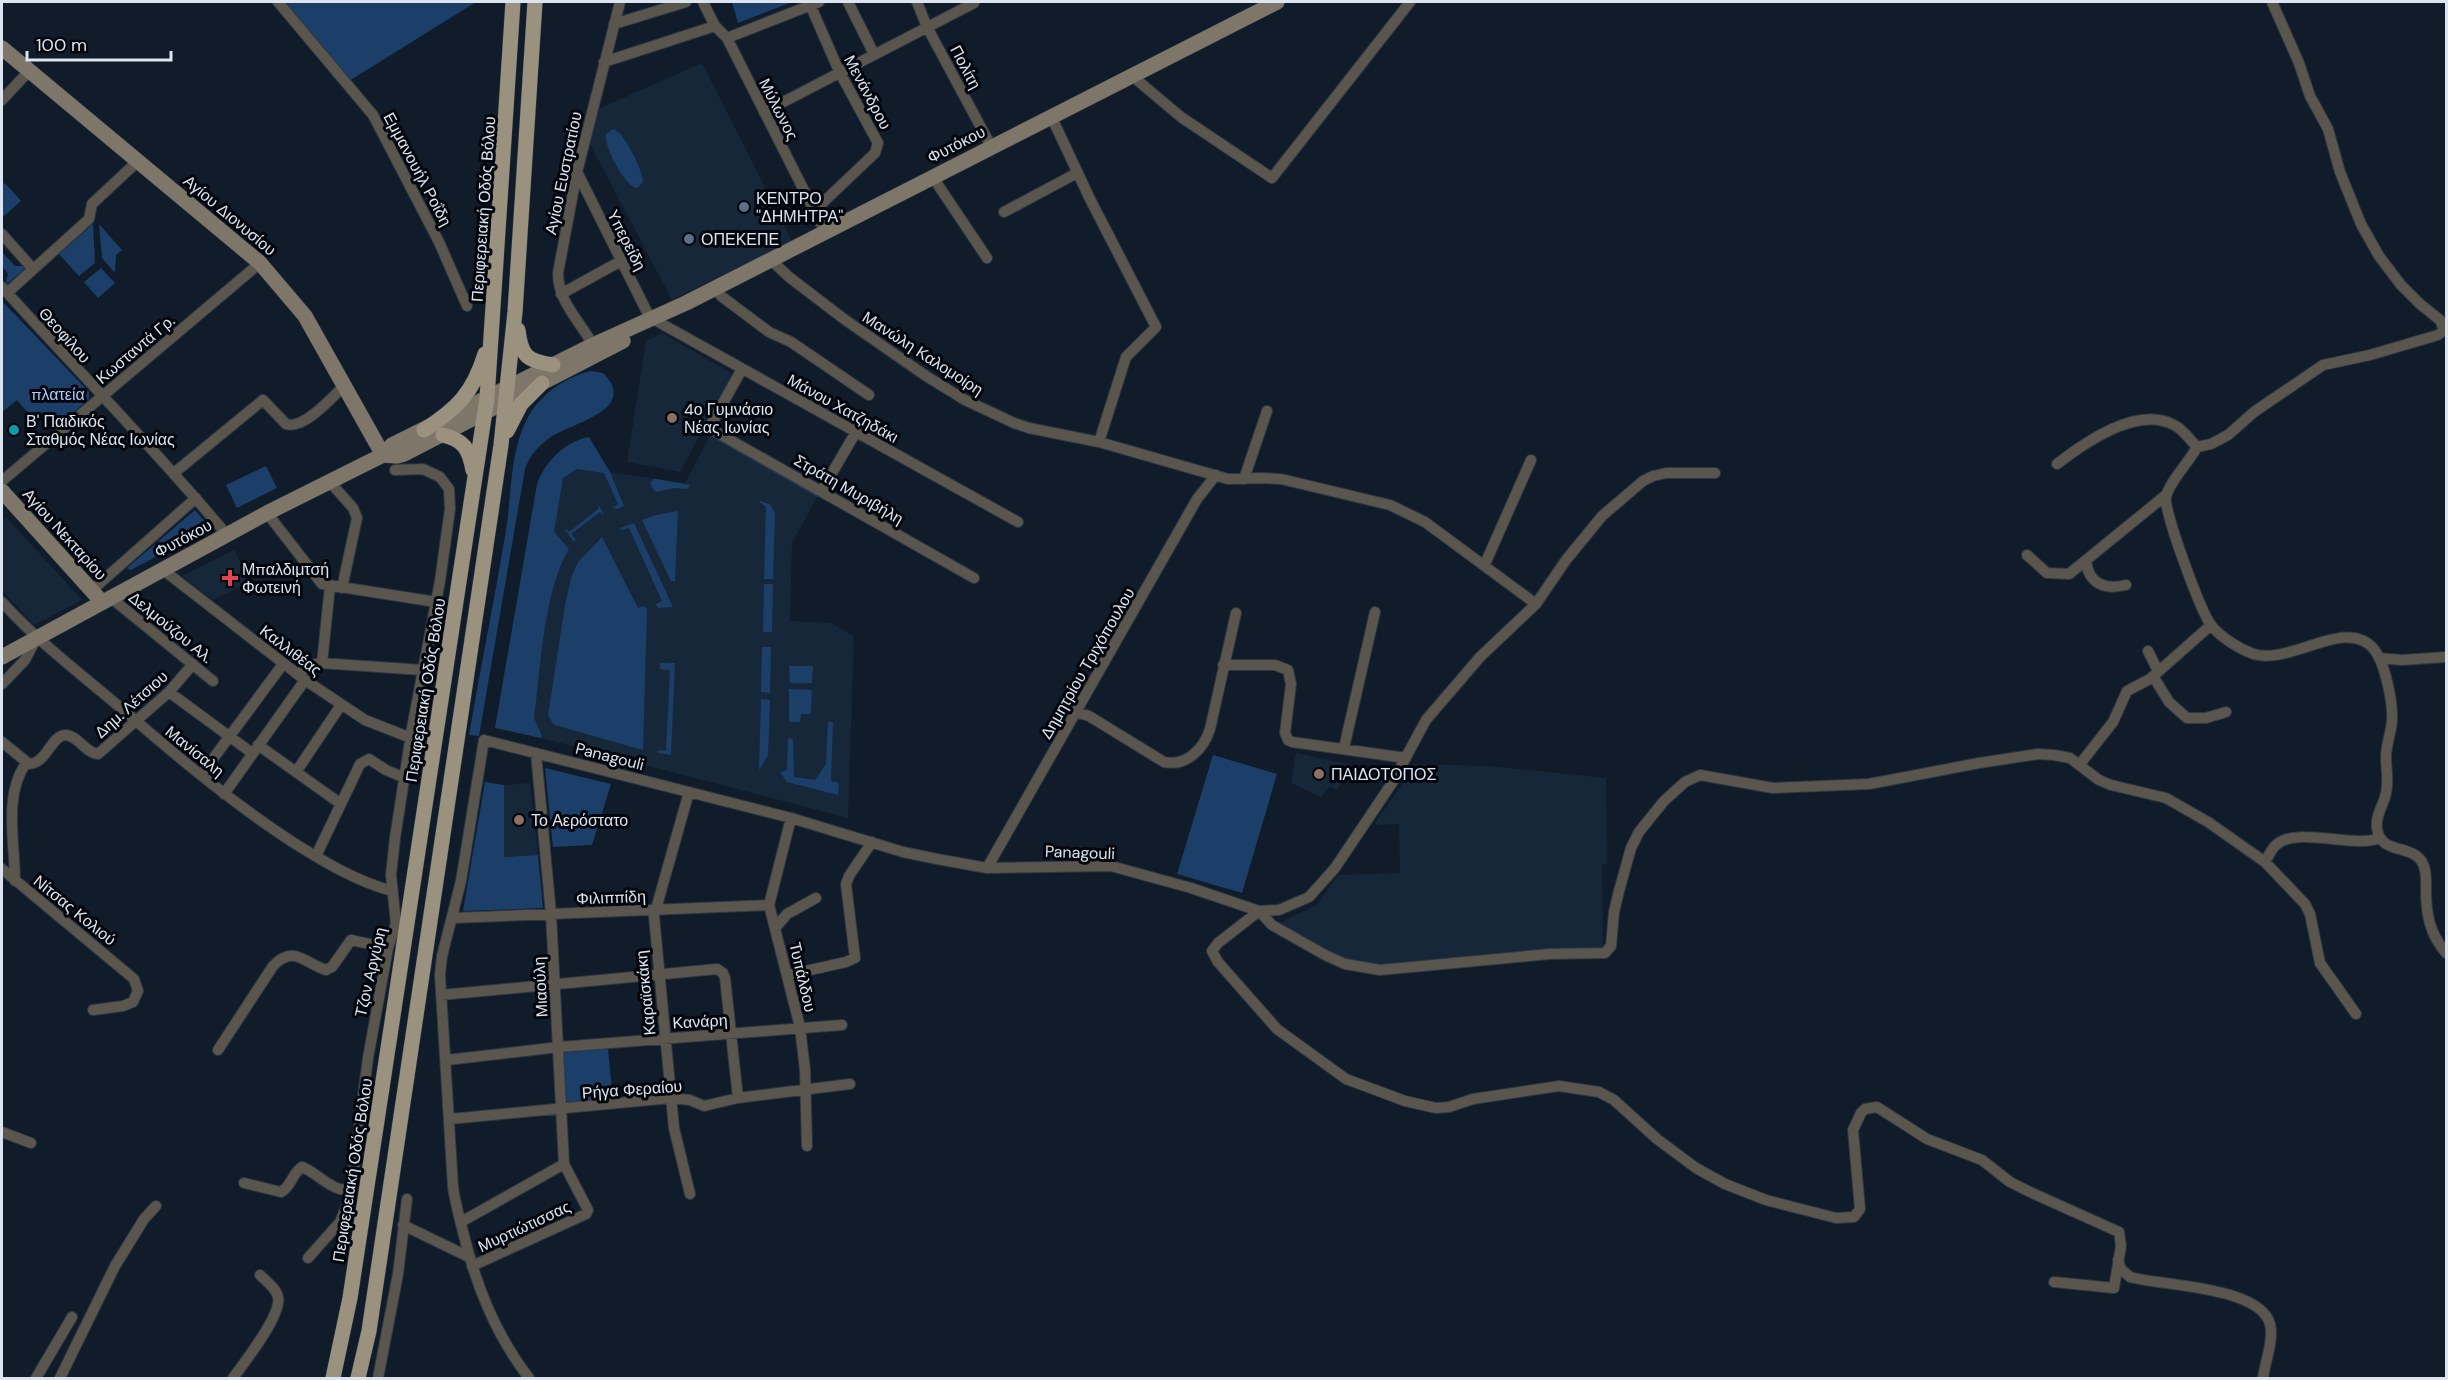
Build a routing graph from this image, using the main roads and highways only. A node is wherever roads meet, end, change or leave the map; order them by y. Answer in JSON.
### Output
{"nodes":[{"id":1,"x":513,"y":2,"type":"edge"},
{"id":2,"x":535,"y":2,"type":"edge"},
{"id":3,"x":515,"y":312,"type":"junction"},
{"id":4,"x":494,"y":323,"type":"junction"},
{"id":5,"x":553,"y":365,"type":"road end"},
{"id":6,"x":542,"y":383,"type":"road end"},
{"id":7,"x":424,"y":430,"type":"road end"},
{"id":8,"x":443,"y":435,"type":"road end"},
{"id":9,"x":501,"y":445,"type":"junction"},
{"id":10,"x":475,"y":479,"type":"junction"},
{"id":11,"x":333,"y":1378,"type":"edge"},
{"id":12,"x":358,"y":1378,"type":"edge"}],
"edges":[{"from":1,"to":4,"type":"main road","name":"Περιφερειακή Οδός Βόλου"},
{"from":2,"to":3,"type":"main road"},
{"from":3,"to":5,"type":"main road"},
{"from":3,"to":9,"type":"main road"},
{"from":4,"to":7,"type":"main road"},
{"from":4,"to":10,"type":"main road","name":"Περιφερειακή Οδός Βόλου"},
{"from":6,"to":9,"type":"main road"},
{"from":8,"to":10,"type":"main road"},
{"from":9,"to":12,"type":"main road"},
{"from":10,"to":11,"type":"main road","name":"Περιφερειακή Οδός Βόλου"}]}
